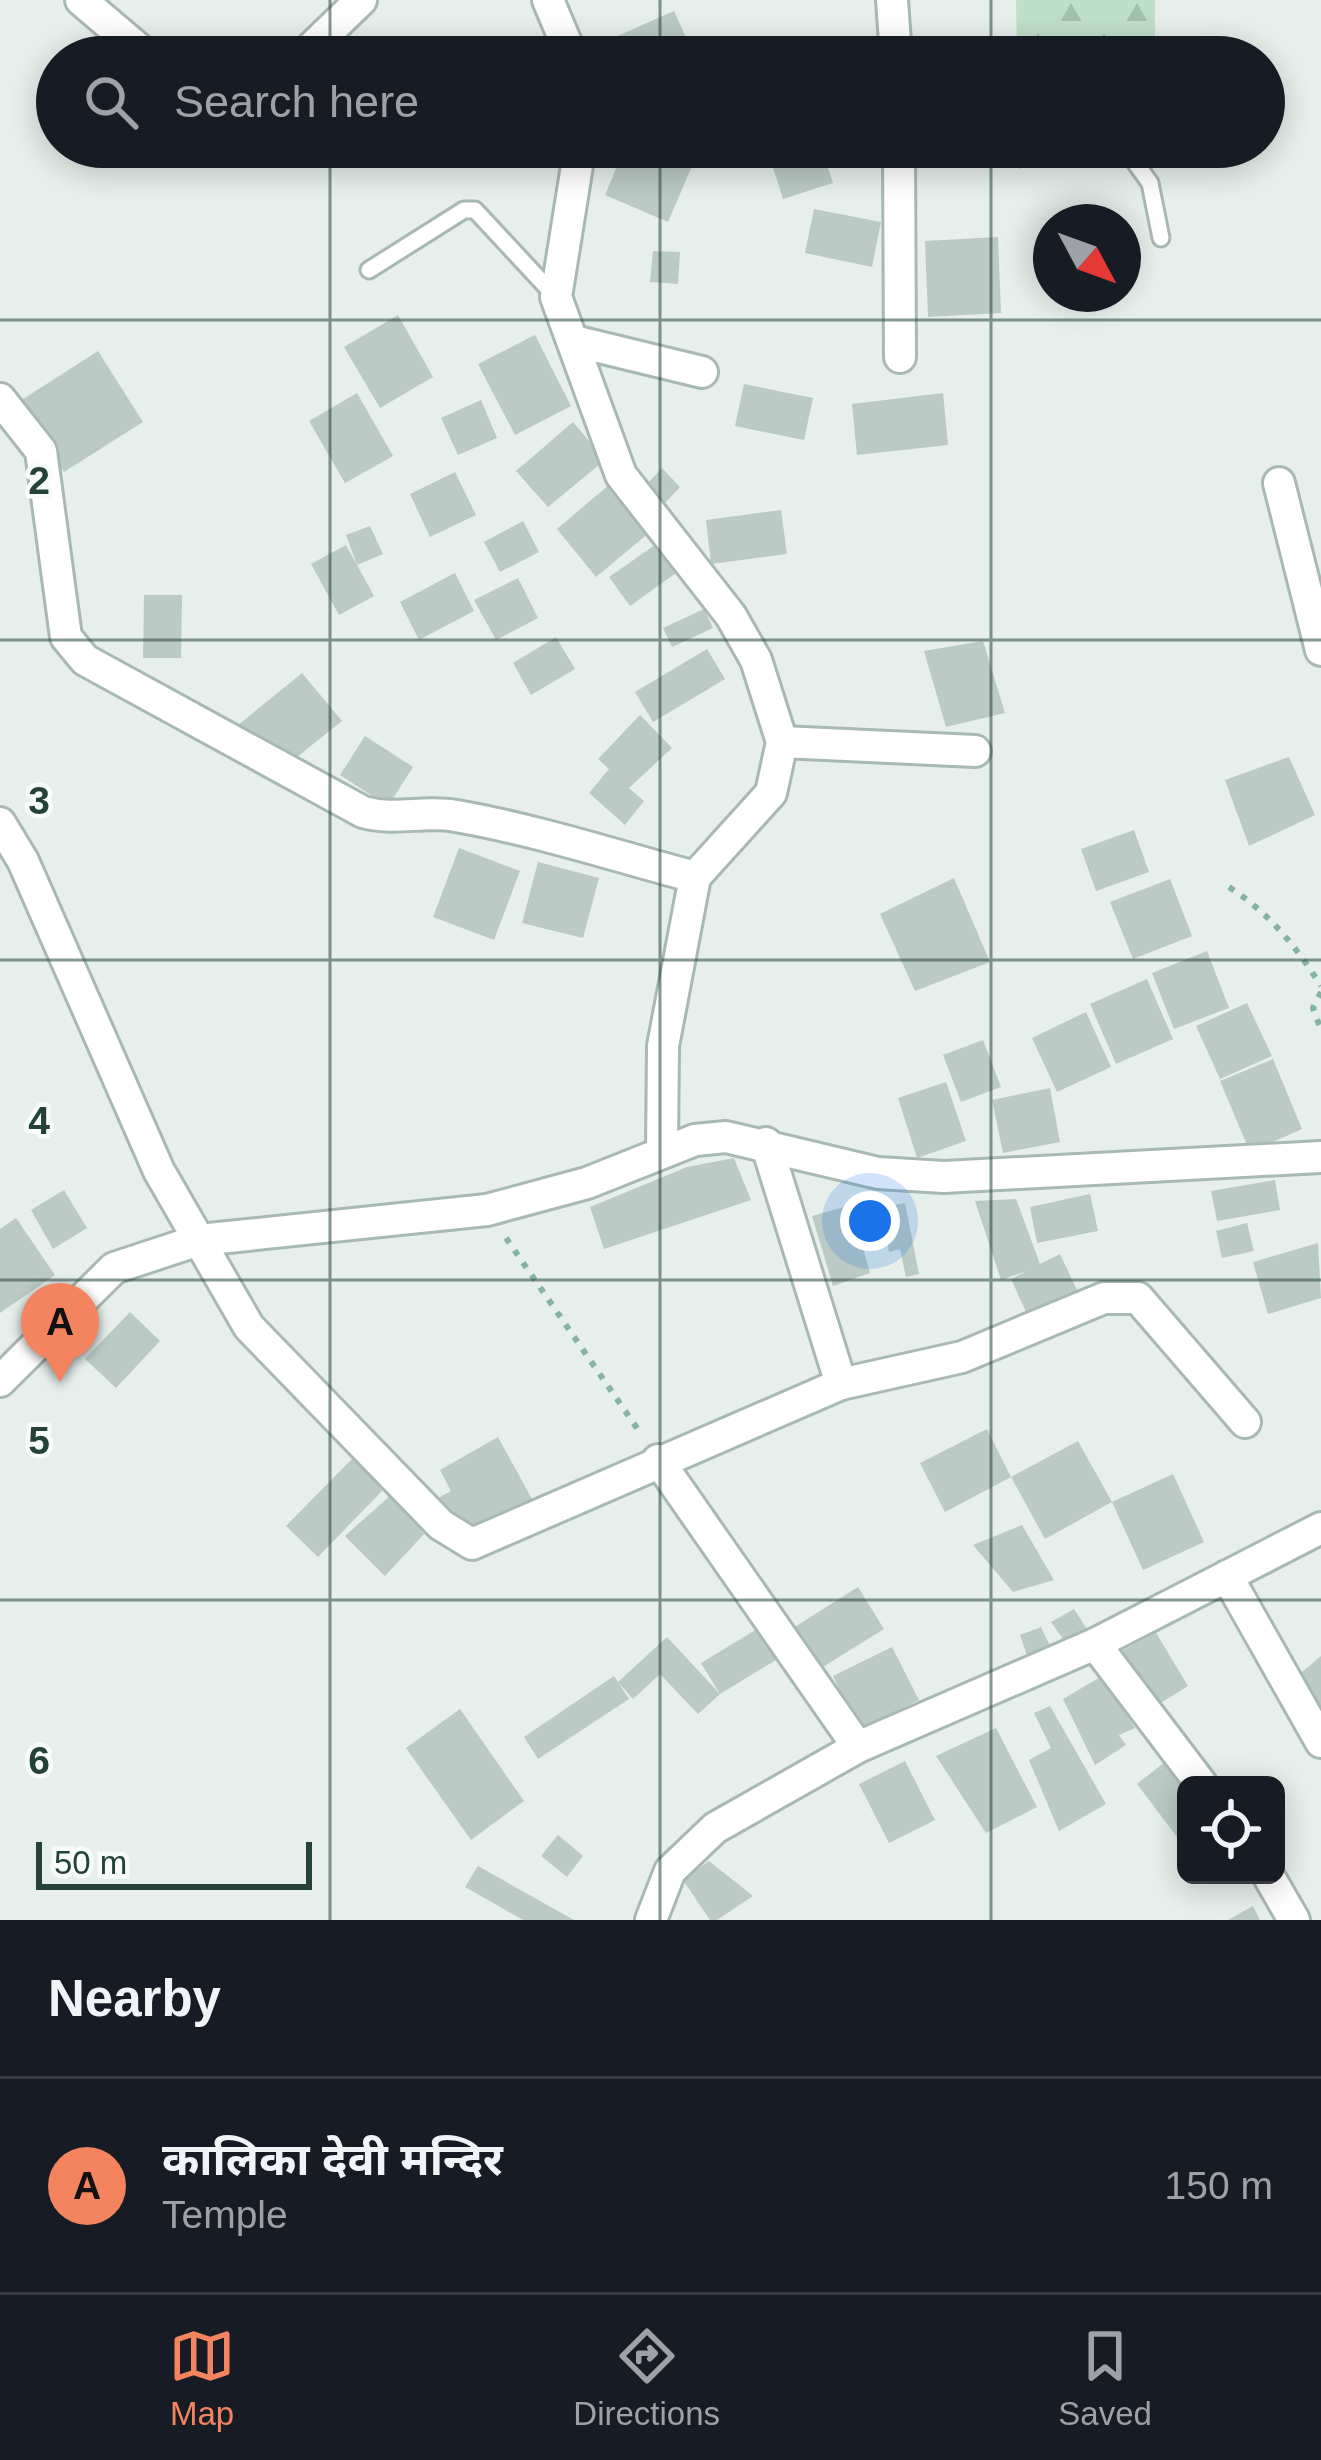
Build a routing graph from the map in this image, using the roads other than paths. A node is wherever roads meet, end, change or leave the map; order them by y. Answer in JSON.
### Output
{"nodes":[{"id":1,"x":81,"y":0,"type":"edge"},
{"id":2,"x":361,"y":0,"type":"edge"},
{"id":3,"x":548,"y":0,"type":"edge"},
{"id":4,"x":892,"y":0,"type":"edge"},
{"id":5,"x":123,"y":36,"type":"edge"},
{"id":6,"x":324,"y":36,"type":"edge"},
{"id":7,"x":563,"y":36,"type":"edge"},
{"id":8,"x":895,"y":36,"type":"edge"},
{"id":9,"x":577,"y":168,"type":"edge"},
{"id":10,"x":899,"y":168,"type":"edge"},
{"id":11,"x":1139,"y":168,"type":"edge"},
{"id":12,"x":1161,"y":238,"type":"dead end"},
{"id":13,"x":369,"y":270,"type":"dead end"},
{"id":14,"x":556,"y":297,"type":"junction"},
{"id":15,"x":574,"y":341,"type":"junction"},
{"id":16,"x":900,"y":357,"type":"dead end"},
{"id":17,"x":702,"y":372,"type":"dead end"},
{"id":18,"x":0,"y":399,"type":"edge"},
{"id":19,"x":1279,"y":483,"type":"dead end"},
{"id":20,"x":1321,"y":650,"type":"edge"},
{"id":21,"x":782,"y":742,"type":"junction"},
{"id":22,"x":975,"y":752,"type":"dead end"},
{"id":23,"x":0,"y":823,"type":"edge"},
{"id":24,"x":694,"y":877,"type":"junction"},
{"id":25,"x":766,"y":1143,"type":"junction"},
{"id":26,"x":662,"y":1152,"type":"junction"},
{"id":27,"x":1321,"y":1157,"type":"edge"},
{"id":28,"x":199,"y":1240,"type":"junction"},
{"id":29,"x":2,"y":1373,"type":"edge"},
{"id":30,"x":841,"y":1384,"type":"junction"},
{"id":31,"x":1245,"y":1422,"type":"dead end"},
{"id":32,"x":658,"y":1460,"type":"junction"},
{"id":33,"x":1321,"y":1528,"type":"edge"},
{"id":34,"x":1227,"y":1576,"type":"junction"},
{"id":35,"x":1095,"y":1644,"type":"junction"},
{"id":36,"x":1321,"y":1742,"type":"edge"},
{"id":37,"x":858,"y":1747,"type":"junction"},
{"id":38,"x":1195,"y":1776,"type":"edge"},
{"id":39,"x":1273,"y":1884,"type":"edge"},
{"id":40,"x":651,"y":1920,"type":"edge"},
{"id":41,"x":1294,"y":1920,"type":"edge"}],
"edges":[{"from":1,"to":5,"type":"street"},
{"from":2,"to":6,"type":"street"},
{"from":3,"to":7,"type":"street"},
{"from":4,"to":8,"type":"street"},
{"from":9,"to":14,"type":"street"},
{"from":10,"to":16,"type":"street"},
{"from":11,"to":12,"type":"lane"},
{"from":13,"to":14,"type":"lane"},
{"from":14,"to":15,"type":"street"},
{"from":15,"to":17,"type":"street"},
{"from":15,"to":21,"type":"street"},
{"from":18,"to":24,"type":"street"},
{"from":19,"to":20,"type":"street"},
{"from":21,"to":22,"type":"street"},
{"from":21,"to":24,"type":"street"},
{"from":23,"to":28,"type":"street"},
{"from":24,"to":26,"type":"street"},
{"from":25,"to":26,"type":"street"},
{"from":25,"to":27,"type":"street"},
{"from":25,"to":30,"type":"street"},
{"from":26,"to":28,"type":"street"},
{"from":28,"to":29,"type":"street"},
{"from":28,"to":32,"type":"street"},
{"from":30,"to":31,"type":"street"},
{"from":30,"to":32,"type":"street"},
{"from":32,"to":37,"type":"street"},
{"from":33,"to":34,"type":"street"},
{"from":34,"to":35,"type":"street"},
{"from":34,"to":36,"type":"street"},
{"from":35,"to":37,"type":"street"},
{"from":35,"to":38,"type":"street"},
{"from":37,"to":40,"type":"street"},
{"from":39,"to":41,"type":"street"}]}
